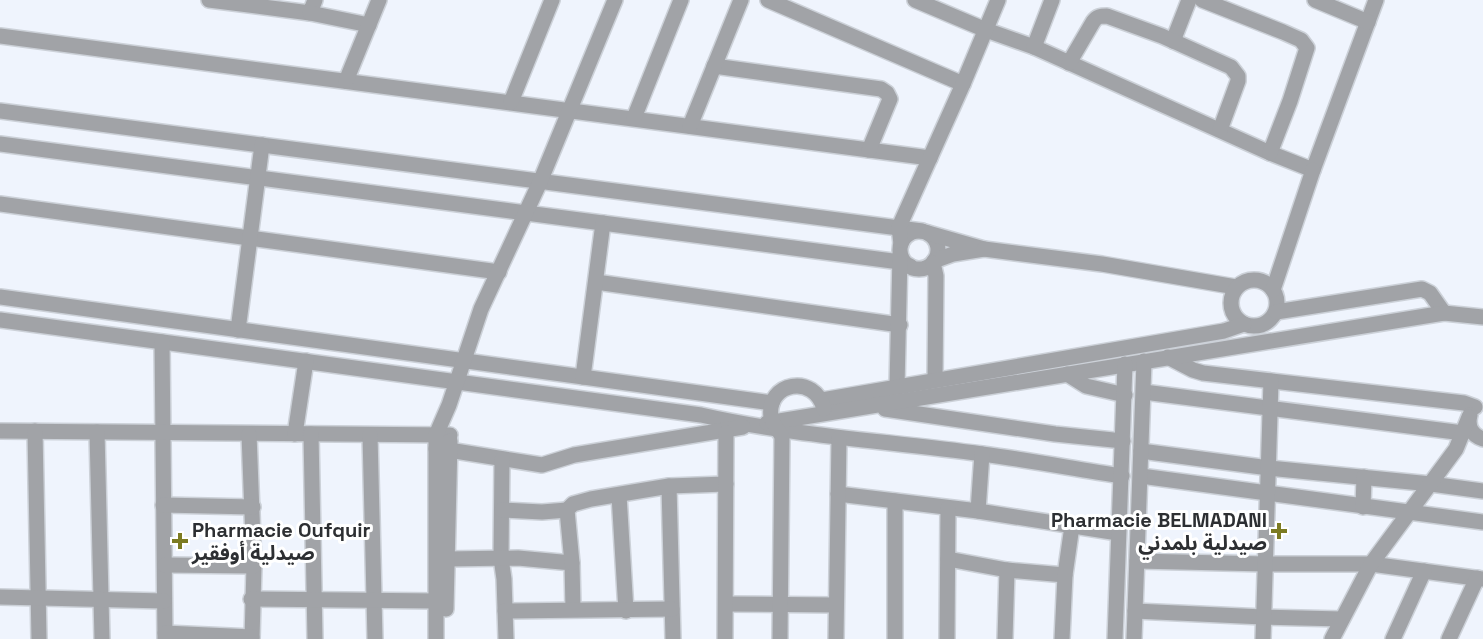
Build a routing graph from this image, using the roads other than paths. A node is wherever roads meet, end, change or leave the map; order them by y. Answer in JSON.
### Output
{"nodes":[{"id":1,"x":209,"y":0,"type":"edge"},
{"id":2,"x":379,"y":0,"type":"edge"},
{"id":3,"x":552,"y":0,"type":"edge"},
{"id":4,"x":615,"y":0,"type":"edge"},
{"id":5,"x":681,"y":0,"type":"edge"},
{"id":6,"x":741,"y":0,"type":"edge"},
{"id":7,"x":768,"y":0,"type":"edge"},
{"id":8,"x":915,"y":0,"type":"edge"},
{"id":9,"x":998,"y":0,"type":"edge"},
{"id":10,"x":1052,"y":0,"type":"edge"},
{"id":11,"x":1189,"y":0,"type":"edge"},
{"id":12,"x":1202,"y":0,"type":"edge"},
{"id":13,"x":1315,"y":0,"type":"edge"},
{"id":14,"x":1375,"y":0,"type":"edge"},
{"id":15,"x":258,"y":3,"type":"edge"},
{"id":16,"x":946,"y":5,"type":"edge"},
{"id":17,"x":313,"y":7,"type":"edge"},
{"id":18,"x":1368,"y":22,"type":"junction"},
{"id":19,"x":369,"y":25,"type":"junction"},
{"id":20,"x":986,"y":30,"type":"junction"},
{"id":21,"x":0,"y":36,"type":"edge"},
{"id":22,"x":1173,"y":41,"type":"junction"},
{"id":23,"x":1034,"y":47,"type":"junction"},
{"id":24,"x":1069,"y":63,"type":"junction"},
{"id":25,"x":714,"y":66,"type":"junction"},
{"id":26,"x":346,"y":81,"type":"junction"},
{"id":27,"x":963,"y":84,"type":"junction"},
{"id":28,"x":511,"y":102,"type":"junction"},
{"id":29,"x":571,"y":110,"type":"junction"},
{"id":30,"x":0,"y":111,"type":"edge"},
{"id":31,"x":633,"y":118,"type":"junction"},
{"id":32,"x":690,"y":126,"type":"junction"},
{"id":33,"x":1220,"y":130,"type":"junction"},
{"id":34,"x":0,"y":144,"type":"edge"},
{"id":35,"x":262,"y":145,"type":"junction"},
{"id":36,"x":869,"y":150,"type":"junction"},
{"id":37,"x":1270,"y":153,"type":"junction"},
{"id":38,"x":930,"y":158,"type":"junction"},
{"id":39,"x":1313,"y":170,"type":"junction"},
{"id":40,"x":258,"y":178,"type":"junction"},
{"id":41,"x":540,"y":182,"type":"junction"},
{"id":42,"x":0,"y":204,"type":"edge"},
{"id":43,"x":526,"y":213,"type":"junction"},
{"id":44,"x":603,"y":223,"type":"junction"},
{"id":45,"x":899,"y":227,"type":"junction"},
{"id":46,"x":924,"y":232,"type":"junction"},
{"id":47,"x":250,"y":238,"type":"junction"},
{"id":48,"x":984,"y":249,"type":"junction"},
{"id":49,"x":903,"y":256,"type":"junction"},
{"id":50,"x":933,"y":262,"type":"junction"},
{"id":51,"x":499,"y":272,"type":"junction"},
{"id":52,"x":596,"y":282,"type":"junction"},
{"id":53,"x":1236,"y":287,"type":"junction"},
{"id":54,"x":1273,"y":290,"type":"junction"},
{"id":55,"x":0,"y":297,"type":"edge"},
{"id":56,"x":1276,"y":312,"type":"junction"},
{"id":57,"x":1444,"y":312,"type":"junction"},
{"id":58,"x":1483,"y":318,"type":"edge"},
{"id":59,"x":0,"y":320,"type":"edge"},
{"id":60,"x":1245,"y":324,"type":"junction"},
{"id":61,"x":900,"y":325,"type":"junction"},
{"id":62,"x":238,"y":330,"type":"junction"},
{"id":63,"x":162,"y":342,"type":"junction"},
{"id":64,"x":1168,"y":357,"type":"junction"},
{"id":65,"x":462,"y":360,"type":"junction"},
{"id":66,"x":306,"y":361,"type":"junction"},
{"id":67,"x":1144,"y":361,"type":"junction"},
{"id":68,"x":1125,"y":364,"type":"junction"},
{"id":69,"x":1067,"y":374,"type":"junction"},
{"id":70,"x":583,"y":377,"type":"junction"},
{"id":71,"x":936,"y":380,"type":"junction"},
{"id":72,"x":456,"y":381,"type":"junction"},
{"id":73,"x":1271,"y":381,"type":"junction"},
{"id":74,"x":897,"y":387,"type":"junction"},
{"id":75,"x":1144,"y":392,"type":"junction"},
{"id":76,"x":1365,"y":393,"type":"junction"},
{"id":77,"x":1125,"y":395,"type":"junction"},
{"id":78,"x":772,"y":403,"type":"junction"},
{"id":79,"x":870,"y":406,"type":"junction"},
{"id":80,"x":823,"y":407,"type":"junction"},
{"id":81,"x":1478,"y":407,"type":"edge"},
{"id":82,"x":1269,"y":408,"type":"junction"},
{"id":83,"x":1364,"y":422,"type":"junction"},
{"id":84,"x":751,"y":426,"type":"junction"},
{"id":85,"x":776,"y":426,"type":"junction"},
{"id":86,"x":0,"y":431,"type":"edge"},
{"id":87,"x":35,"y":431,"type":"junction"},
{"id":88,"x":97,"y":432,"type":"junction"},
{"id":89,"x":162,"y":433,"type":"junction"},
{"id":90,"x":726,"y":433,"type":"dead end"},
{"id":91,"x":1463,"y":433,"type":"junction"},
{"id":92,"x":249,"y":434,"type":"junction"},
{"id":93,"x":295,"y":434,"type":"junction"},
{"id":94,"x":311,"y":434,"type":"junction"},
{"id":95,"x":370,"y":435,"type":"junction"},
{"id":96,"x":833,"y":438,"type":"junction"},
{"id":97,"x":1483,"y":439,"type":"edge"},
{"id":98,"x":1123,"y":441,"type":"junction"},
{"id":99,"x":443,"y":442,"type":"junction"},
{"id":100,"x":1456,"y":449,"type":"junction"},
{"id":101,"x":1141,"y":451,"type":"junction"},
{"id":102,"x":982,"y":454,"type":"junction"},
{"id":103,"x":502,"y":459,"type":"junction"},
{"id":104,"x":1269,"y":468,"type":"junction"},
{"id":105,"x":1122,"y":476,"type":"junction"},
{"id":106,"x":1141,"y":476,"type":"junction"},
{"id":107,"x":1364,"y":477,"type":"junction"},
{"id":108,"x":726,"y":484,"type":"junction"},
{"id":109,"x":1431,"y":484,"type":"junction"},
{"id":110,"x":669,"y":486,"type":"junction"},
{"id":111,"x":1483,"y":491,"type":"edge"},
{"id":112,"x":1266,"y":492,"type":"junction"},
{"id":113,"x":838,"y":494,"type":"junction"},
{"id":114,"x":619,"y":495,"type":"junction"},
{"id":115,"x":895,"y":501,"type":"junction"},
{"id":116,"x":163,"y":505,"type":"junction"},
{"id":117,"x":253,"y":507,"type":"junction"},
{"id":118,"x":1364,"y":507,"type":"junction"},
{"id":119,"x":948,"y":508,"type":"junction"},
{"id":120,"x":502,"y":510,"type":"junction"},
{"id":121,"x":567,"y":510,"type":"junction"},
{"id":122,"x":978,"y":511,"type":"junction"},
{"id":123,"x":1409,"y":512,"type":"junction"},
{"id":124,"x":1483,"y":522,"type":"edge"},
{"id":125,"x":1072,"y":526,"type":"junction"},
{"id":126,"x":1118,"y":532,"type":"junction"},
{"id":127,"x":501,"y":558,"type":"junction"},
{"id":128,"x":447,"y":559,"type":"junction"},
{"id":129,"x":948,"y":559,"type":"junction"},
{"id":130,"x":1137,"y":561,"type":"junction"},
{"id":131,"x":572,"y":563,"type":"junction"},
{"id":132,"x":1266,"y":564,"type":"junction"},
{"id":133,"x":1371,"y":564,"type":"junction"},
{"id":134,"x":165,"y":565,"type":"junction"},
{"id":135,"x":254,"y":566,"type":"junction"},
{"id":136,"x":1007,"y":570,"type":"junction"},
{"id":137,"x":1424,"y":571,"type":"junction"},
{"id":138,"x":1065,"y":575,"type":"junction"},
{"id":139,"x":1480,"y":579,"type":"edge"},
{"id":140,"x":0,"y":597,"type":"edge"},
{"id":141,"x":39,"y":598,"type":"junction"},
{"id":142,"x":101,"y":599,"type":"junction"},
{"id":143,"x":251,"y":599,"type":"junction"},
{"id":144,"x":164,"y":601,"type":"junction"},
{"id":145,"x":315,"y":601,"type":"junction"},
{"id":146,"x":436,"y":601,"type":"junction"},
{"id":147,"x":375,"y":602,"type":"junction"},
{"id":148,"x":726,"y":604,"type":"junction"},
{"id":149,"x":780,"y":604,"type":"junction"},
{"id":150,"x":836,"y":605,"type":"junction"},
{"id":151,"x":573,"y":609,"type":"junction"},
{"id":152,"x":672,"y":609,"type":"junction"},
{"id":153,"x":506,"y":611,"type":"junction"},
{"id":154,"x":626,"y":611,"type":"junction"},
{"id":155,"x":1135,"y":611,"type":"junction"},
{"id":156,"x":1263,"y":617,"type":"junction"},
{"id":157,"x":1342,"y":619,"type":"junction"},
{"id":158,"x":165,"y":636,"type":"edge"},
{"id":159,"x":252,"y":638,"type":"edge"},
{"id":160,"x":39,"y":639,"type":"edge"},
{"id":161,"x":102,"y":639,"type":"edge"},
{"id":162,"x":315,"y":639,"type":"edge"},
{"id":163,"x":375,"y":639,"type":"edge"},
{"id":164,"x":436,"y":639,"type":"edge"},
{"id":165,"x":446,"y":639,"type":"edge"},
{"id":166,"x":506,"y":639,"type":"edge"},
{"id":167,"x":673,"y":639,"type":"edge"},
{"id":168,"x":725,"y":639,"type":"edge"},
{"id":169,"x":780,"y":639,"type":"edge"},
{"id":170,"x":836,"y":639,"type":"edge"},
{"id":171,"x":895,"y":639,"type":"edge"},
{"id":172,"x":947,"y":639,"type":"edge"},
{"id":173,"x":1005,"y":639,"type":"edge"},
{"id":174,"x":1062,"y":639,"type":"edge"},
{"id":175,"x":1115,"y":639,"type":"edge"},
{"id":176,"x":1134,"y":639,"type":"edge"},
{"id":177,"x":1263,"y":639,"type":"edge"},
{"id":178,"x":1332,"y":639,"type":"edge"},
{"id":179,"x":1393,"y":639,"type":"edge"},
{"id":180,"x":1449,"y":639,"type":"edge"}],
"edges":[{"from":1,"to":15,"type":"street"},
{"from":2,"to":19,"type":"street"},
{"from":3,"to":28,"type":"street"},
{"from":4,"to":29,"type":"street"},
{"from":5,"to":31,"type":"street"},
{"from":6,"to":25,"type":"street"},
{"from":7,"to":27,"type":"street"},
{"from":8,"to":16,"type":"street"},
{"from":9,"to":20,"type":"street"},
{"from":10,"to":23,"type":"street"},
{"from":11,"to":22,"type":"street"},
{"from":12,"to":37,"type":"street"},
{"from":13,"to":18,"type":"street"},
{"from":14,"to":18,"type":"street"},
{"from":15,"to":17,"type":"street"},
{"from":16,"to":20,"type":"street"},
{"from":17,"to":19,"type":"street"},
{"from":18,"to":39,"type":"street"},
{"from":19,"to":26,"type":"street"},
{"from":20,"to":23,"type":"street"},
{"from":20,"to":27,"type":"street"},
{"from":21,"to":26,"type":"street"},
{"from":22,"to":24,"type":"street"},
{"from":22,"to":33,"type":"street"},
{"from":23,"to":24,"type":"street"},
{"from":24,"to":33,"type":"street"},
{"from":25,"to":32,"type":"street"},
{"from":25,"to":36,"type":"street"},
{"from":26,"to":28,"type":"street"},
{"from":27,"to":38,"type":"street"},
{"from":28,"to":29,"type":"street"},
{"from":29,"to":31,"type":"street"},
{"from":29,"to":41,"type":"street"},
{"from":30,"to":35,"type":"street"},
{"from":31,"to":32,"type":"street"},
{"from":32,"to":36,"type":"street"},
{"from":33,"to":37,"type":"street"},
{"from":34,"to":40,"type":"street"},
{"from":35,"to":40,"type":"street"},
{"from":35,"to":41,"type":"street"},
{"from":36,"to":38,"type":"street"},
{"from":37,"to":39,"type":"street"},
{"from":38,"to":45,"type":"street"},
{"from":39,"to":54,"type":"street"},
{"from":40,"to":43,"type":"street"},
{"from":40,"to":47,"type":"street"},
{"from":41,"to":43,"type":"street"},
{"from":41,"to":45,"type":"street"},
{"from":42,"to":47,"type":"street"},
{"from":43,"to":44,"type":"street"},
{"from":43,"to":51,"type":"street"},
{"from":44,"to":49,"type":"street"},
{"from":44,"to":52,"type":"street"},
{"from":45,"to":46,"type":"street"},
{"from":45,"to":49,"type":"street"},
{"from":46,"to":48,"type":"street"},
{"from":46,"to":49,"type":"street"},
{"from":46,"to":50,"type":"street"},
{"from":47,"to":51,"type":"street"},
{"from":47,"to":62,"type":"street"},
{"from":48,"to":50,"type":"street"},
{"from":48,"to":53,"type":"street"},
{"from":49,"to":50,"type":"street"},
{"from":49,"to":61,"type":"street"},
{"from":50,"to":71,"type":"street"},
{"from":51,"to":65,"type":"street"},
{"from":52,"to":61,"type":"street"},
{"from":52,"to":70,"type":"street"},
{"from":53,"to":54,"type":"street"},
{"from":53,"to":60,"type":"street"},
{"from":54,"to":56,"type":"street"},
{"from":55,"to":62,"type":"street"},
{"from":56,"to":57,"type":"street"},
{"from":56,"to":60,"type":"street"},
{"from":57,"to":58,"type":"street"},
{"from":57,"to":64,"type":"street"},
{"from":59,"to":63,"type":"street"},
{"from":60,"to":71,"type":"street"},
{"from":61,"to":74,"type":"street"},
{"from":62,"to":65,"type":"street"},
{"from":63,"to":66,"type":"street"},
{"from":63,"to":89,"type":"street"},
{"from":64,"to":67,"type":"street"},
{"from":64,"to":73,"type":"street"},
{"from":65,"to":70,"type":"street"},
{"from":65,"to":72,"type":"street"},
{"from":66,"to":72,"type":"street"},
{"from":66,"to":93,"type":"street"},
{"from":67,"to":68,"type":"street"},
{"from":67,"to":75,"type":"street"},
{"from":68,"to":69,"type":"street"},
{"from":68,"to":77,"type":"street"},
{"from":69,"to":77,"type":"street"},
{"from":69,"to":79,"type":"street"},
{"from":70,"to":78,"type":"street"},
{"from":71,"to":74,"type":"street"},
{"from":72,"to":84,"type":"street"},
{"from":72,"to":99,"type":"street"},
{"from":73,"to":76,"type":"street"},
{"from":73,"to":82,"type":"street"},
{"from":74,"to":80,"type":"street"},
{"from":75,"to":82,"type":"street"},
{"from":75,"to":101,"type":"street"},
{"from":76,"to":81,"type":"street"},
{"from":76,"to":83,"type":"street"},
{"from":77,"to":98,"type":"street"},
{"from":78,"to":80,"type":"street"},
{"from":78,"to":85,"type":"street"},
{"from":79,"to":80,"type":"street"},
{"from":79,"to":98,"type":"street"},
{"from":80,"to":85,"type":"street"},
{"from":80,"to":96,"type":"street"},
{"from":81,"to":91,"type":"street"},
{"from":81,"to":97,"type":"street"},
{"from":82,"to":83,"type":"street"},
{"from":82,"to":104,"type":"street"},
{"from":83,"to":91,"type":"street"},
{"from":84,"to":85,"type":"street"},
{"from":84,"to":103,"type":"street"},
{"from":85,"to":96,"type":"street"},
{"from":85,"to":149,"type":"street"},
{"from":86,"to":87,"type":"street"},
{"from":87,"to":88,"type":"street"},
{"from":87,"to":141,"type":"street"},
{"from":88,"to":89,"type":"street"},
{"from":88,"to":142,"type":"street"},
{"from":89,"to":92,"type":"street"},
{"from":89,"to":116,"type":"street"},
{"from":90,"to":108,"type":"street"},
{"from":91,"to":100,"type":"street"},
{"from":92,"to":93,"type":"street"},
{"from":92,"to":117,"type":"street"},
{"from":93,"to":94,"type":"street"},
{"from":94,"to":95,"type":"street"},
{"from":94,"to":145,"type":"street"},
{"from":95,"to":99,"type":"street"},
{"from":95,"to":147,"type":"street"},
{"from":96,"to":102,"type":"street"},
{"from":96,"to":113,"type":"street"},
{"from":97,"to":100,"type":"street"},
{"from":98,"to":105,"type":"street"},
{"from":99,"to":103,"type":"street"},
{"from":99,"to":128,"type":"street"},
{"from":99,"to":146,"type":"street"},
{"from":100,"to":109,"type":"street"},
{"from":101,"to":104,"type":"street"},
{"from":101,"to":106,"type":"street"},
{"from":102,"to":105,"type":"street"},
{"from":102,"to":122,"type":"street"},
{"from":103,"to":120,"type":"street"},
{"from":104,"to":107,"type":"street"},
{"from":104,"to":112,"type":"street"},
{"from":105,"to":126,"type":"street"},
{"from":106,"to":112,"type":"street"},
{"from":106,"to":130,"type":"street"},
{"from":107,"to":109,"type":"street"},
{"from":107,"to":118,"type":"street"},
{"from":108,"to":110,"type":"street"},
{"from":108,"to":148,"type":"street"},
{"from":109,"to":111,"type":"street"},
{"from":109,"to":123,"type":"street"},
{"from":110,"to":114,"type":"street"},
{"from":110,"to":152,"type":"street"},
{"from":112,"to":118,"type":"street"},
{"from":112,"to":132,"type":"street"},
{"from":113,"to":115,"type":"street"},
{"from":113,"to":150,"type":"street"},
{"from":114,"to":121,"type":"street"},
{"from":114,"to":154,"type":"street"},
{"from":115,"to":119,"type":"street"},
{"from":115,"to":171,"type":"street"},
{"from":116,"to":117,"type":"street"},
{"from":116,"to":134,"type":"street"},
{"from":117,"to":135,"type":"street"},
{"from":118,"to":123,"type":"street"},
{"from":119,"to":122,"type":"street"},
{"from":119,"to":129,"type":"street"},
{"from":120,"to":121,"type":"street"},
{"from":120,"to":127,"type":"street"},
{"from":121,"to":131,"type":"street"},
{"from":122,"to":125,"type":"street"},
{"from":123,"to":124,"type":"street"},
{"from":123,"to":133,"type":"street"},
{"from":125,"to":126,"type":"street"},
{"from":125,"to":138,"type":"street"},
{"from":126,"to":175,"type":"street"},
{"from":127,"to":128,"type":"street"},
{"from":127,"to":131,"type":"street"},
{"from":127,"to":153,"type":"street"},
{"from":128,"to":165,"type":"street"},
{"from":129,"to":136,"type":"street"},
{"from":129,"to":172,"type":"street"},
{"from":130,"to":132,"type":"street"},
{"from":130,"to":155,"type":"street"},
{"from":131,"to":151,"type":"street"},
{"from":132,"to":133,"type":"street"},
{"from":132,"to":156,"type":"street"},
{"from":133,"to":137,"type":"street"},
{"from":133,"to":157,"type":"street"},
{"from":134,"to":135,"type":"street"},
{"from":134,"to":144,"type":"street"},
{"from":135,"to":143,"type":"street"},
{"from":136,"to":138,"type":"street"},
{"from":136,"to":173,"type":"street"},
{"from":137,"to":139,"type":"street"},
{"from":137,"to":179,"type":"street"},
{"from":138,"to":174,"type":"street"},
{"from":139,"to":180,"type":"street"},
{"from":140,"to":141,"type":"street"},
{"from":141,"to":142,"type":"street"},
{"from":141,"to":160,"type":"street"},
{"from":142,"to":144,"type":"street"},
{"from":142,"to":161,"type":"street"},
{"from":143,"to":145,"type":"street"},
{"from":143,"to":159,"type":"street"},
{"from":144,"to":158,"type":"street"},
{"from":145,"to":147,"type":"street"},
{"from":145,"to":162,"type":"street"},
{"from":146,"to":147,"type":"street"},
{"from":146,"to":164,"type":"street"},
{"from":147,"to":163,"type":"street"},
{"from":148,"to":149,"type":"street"},
{"from":148,"to":168,"type":"street"},
{"from":149,"to":150,"type":"street"},
{"from":149,"to":169,"type":"street"},
{"from":150,"to":170,"type":"street"},
{"from":151,"to":153,"type":"street"},
{"from":151,"to":154,"type":"street"},
{"from":152,"to":154,"type":"street"},
{"from":152,"to":167,"type":"street"},
{"from":153,"to":166,"type":"street"},
{"from":155,"to":156,"type":"street"},
{"from":155,"to":176,"type":"street"},
{"from":156,"to":157,"type":"street"},
{"from":156,"to":177,"type":"street"},
{"from":157,"to":178,"type":"street"},
{"from":158,"to":159,"type":"street"}]}
